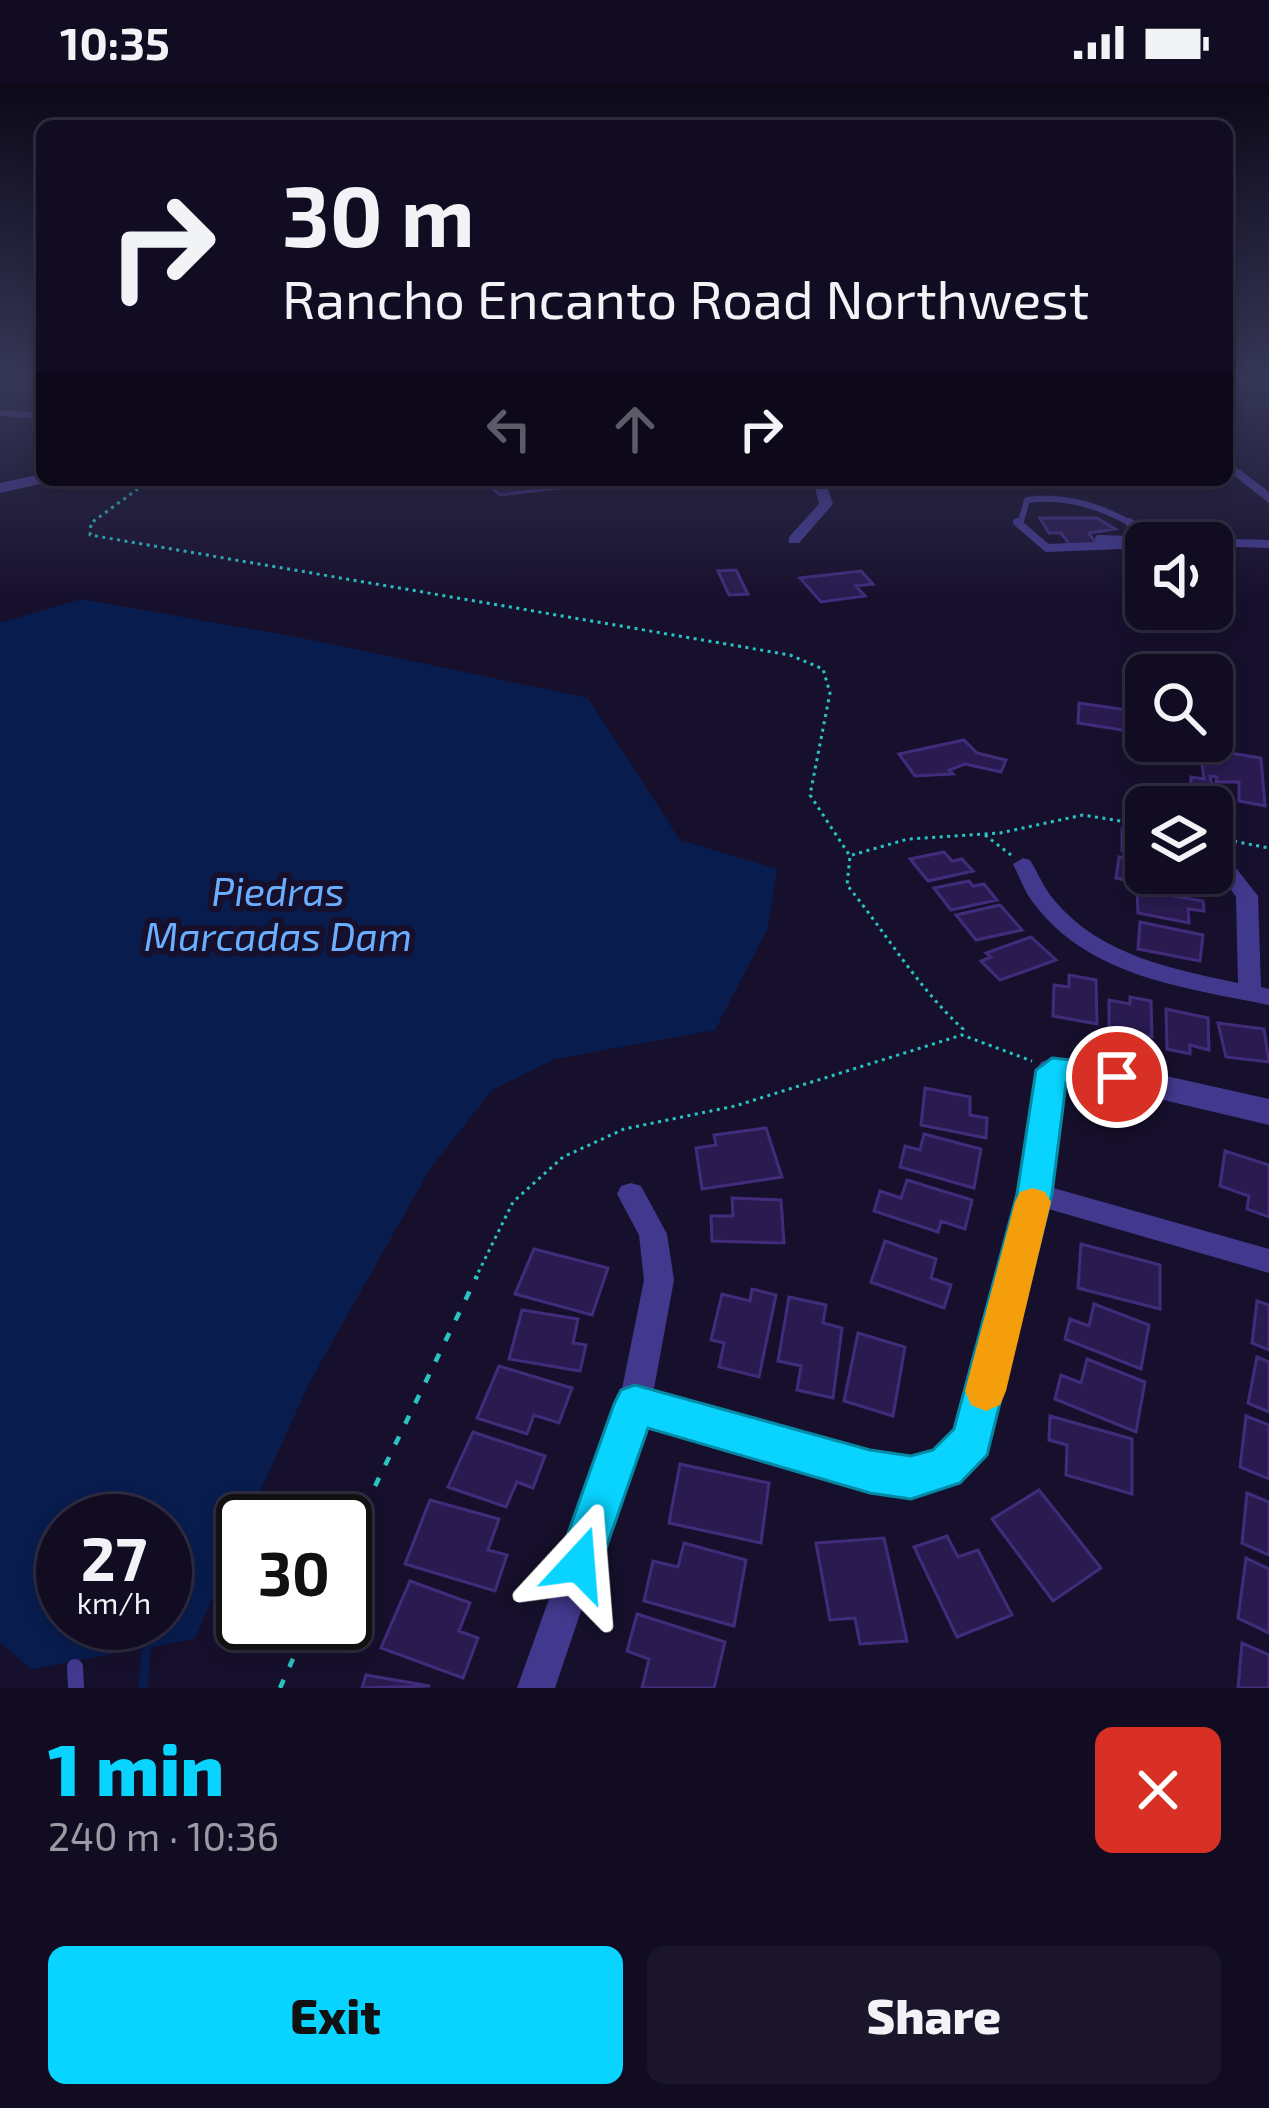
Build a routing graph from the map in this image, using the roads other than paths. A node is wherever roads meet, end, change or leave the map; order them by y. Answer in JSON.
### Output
{"nodes":[{"id":1,"x":1233,"y":469,"type":"edge"},
{"id":2,"x":36,"y":475,"type":"edge"},
{"id":3,"x":0,"y":484,"type":"edge"},
{"id":4,"x":821,"y":486,"type":"edge"},
{"id":5,"x":1269,"y":499,"type":"edge"},
{"id":6,"x":1099,"y":539,"type":"dead end"},
{"id":7,"x":794,"y":540,"type":"dead end"},
{"id":8,"x":1125,"y":541,"type":"edge"},
{"id":9,"x":1152,"y":543,"type":"edge"},
{"id":10,"x":1233,"y":544,"type":"edge"},
{"id":11,"x":1269,"y":544,"type":"edge"},
{"id":12,"x":1023,"y":864,"type":"road end"},
{"id":13,"x":1233,"y":878,"type":"edge"},
{"id":14,"x":1260,"y":995,"type":"edge"},
{"id":15,"x":1052,"y":1070,"type":"joint"},
{"id":16,"x":1269,"y":1112,"type":"edge"},
{"id":17,"x":631,"y":1194,"type":"dead end"},
{"id":18,"x":1035,"y":1194,"type":"junction"},
{"id":19,"x":1269,"y":1261,"type":"edge"},
{"id":20,"x":635,"y":1404,"type":"junction"},
{"id":21,"x":75,"y":1667,"type":"dead end"},
{"id":22,"x":76,"y":1688,"type":"edge"},
{"id":23,"x":536,"y":1688,"type":"edge"}],
"edges":[{"from":1,"to":5,"type":"street"},
{"from":2,"to":3,"type":"street"},
{"from":4,"to":7,"type":"street"},
{"from":6,"to":8,"type":"lane"},
{"from":9,"to":9,"type":"lane"},
{"from":10,"to":11,"type":"lane"},
{"from":12,"to":14,"type":"street"},
{"from":13,"to":14,"type":"street"},
{"from":15,"to":16,"type":"street"},
{"from":15,"to":18,"type":"street"},
{"from":17,"to":20,"type":"street"},
{"from":18,"to":19,"type":"street"},
{"from":18,"to":20,"type":"street"},
{"from":20,"to":23,"type":"street"},
{"from":21,"to":22,"type":"lane"}]}
